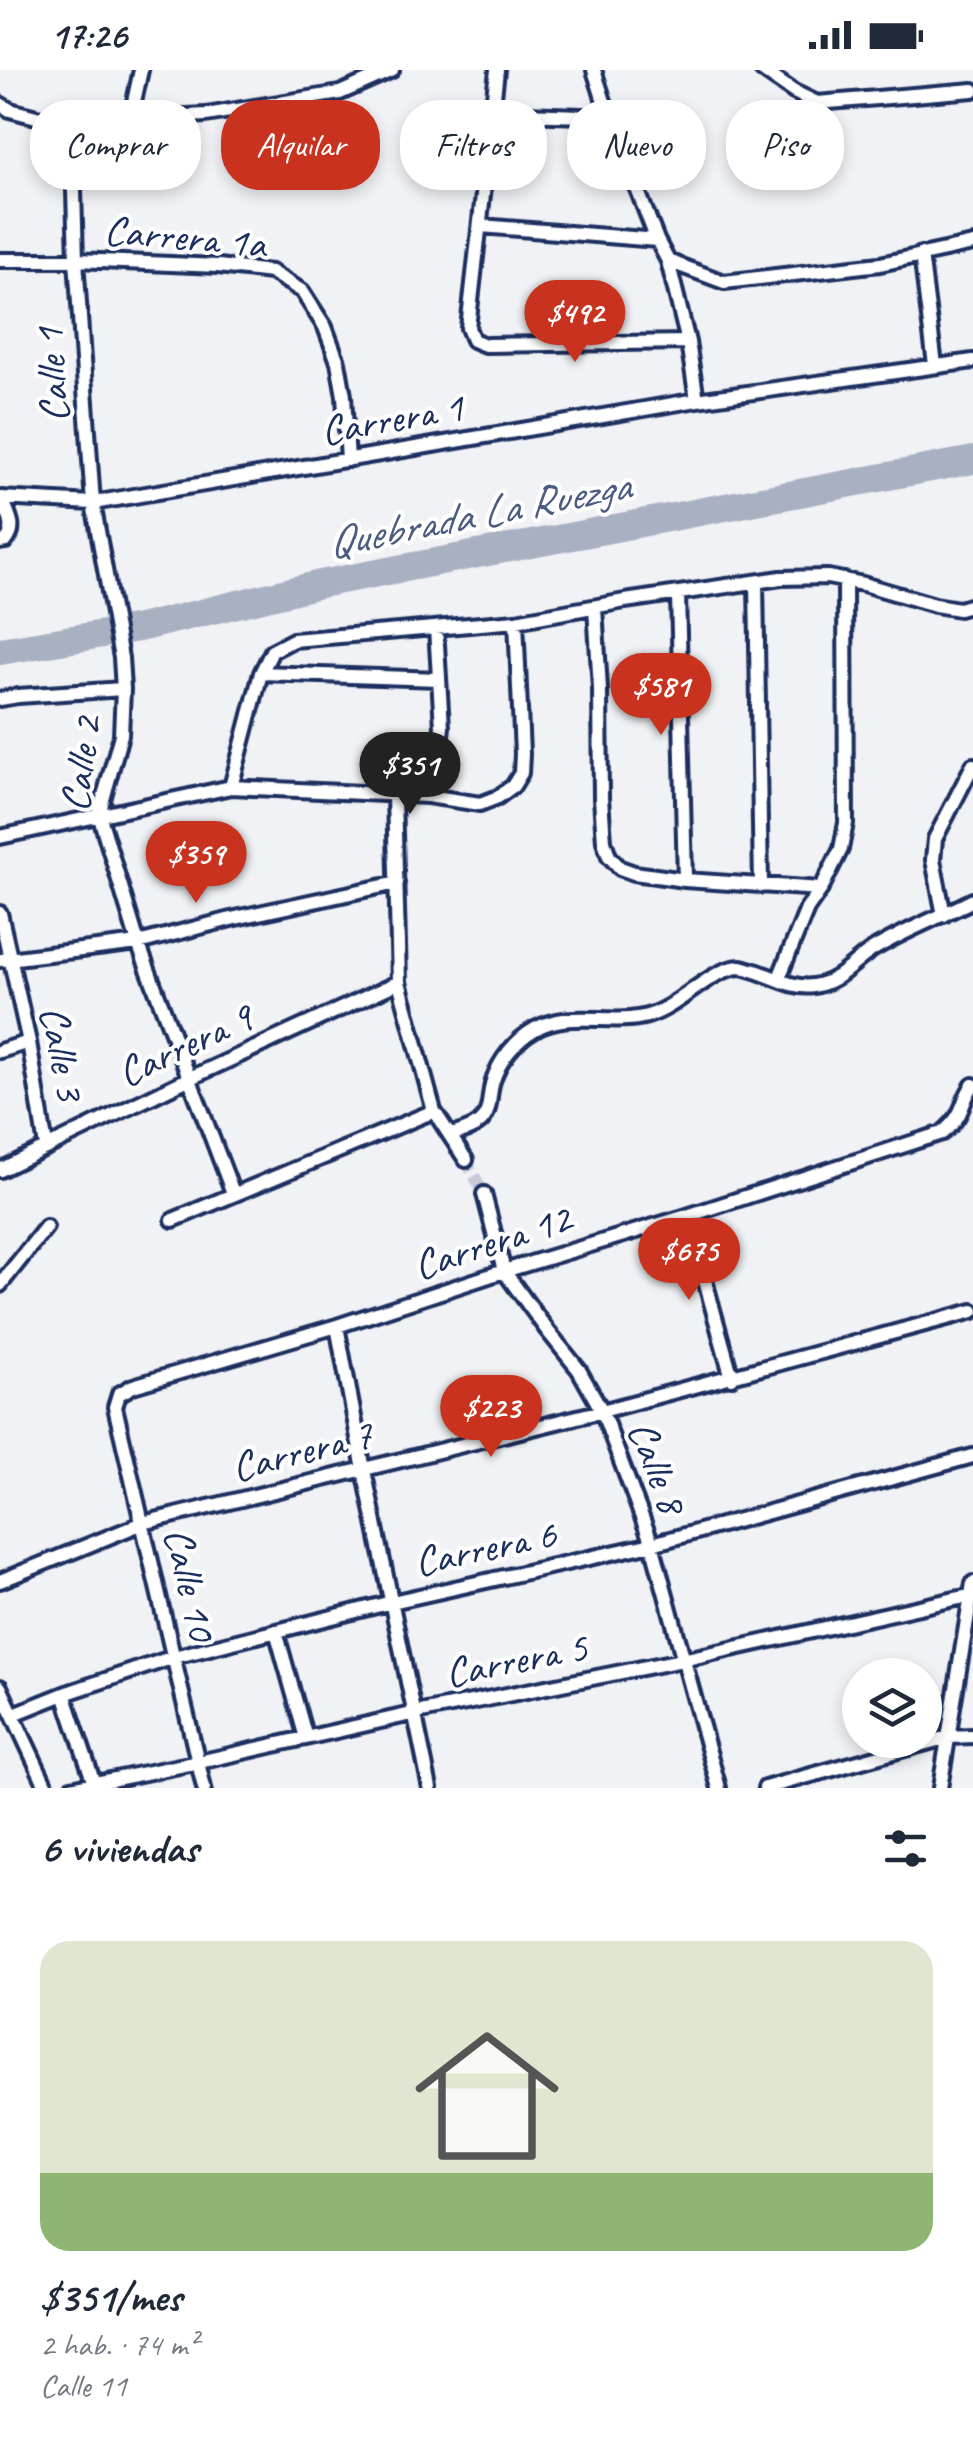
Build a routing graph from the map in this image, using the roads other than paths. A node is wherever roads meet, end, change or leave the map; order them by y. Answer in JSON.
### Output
{"nodes":[{"id":1,"x":141,"y":70,"type":"edge"},
{"id":2,"x":392,"y":70,"type":"edge"},
{"id":3,"x":497,"y":70,"type":"edge"},
{"id":4,"x":594,"y":70,"type":"edge"},
{"id":5,"x":762,"y":70,"type":"edge"},
{"id":6,"x":973,"y":90,"type":"edge"},
{"id":7,"x":134,"y":100,"type":"edge"},
{"id":8,"x":495,"y":100,"type":"edge"},
{"id":9,"x":603,"y":100,"type":"edge"},
{"id":10,"x":0,"y":104,"type":"edge"},
{"id":11,"x":30,"y":115,"type":"edge"},
{"id":12,"x":201,"y":115,"type":"edge"},
{"id":13,"x":74,"y":190,"type":"edge"},
{"id":14,"x":485,"y":190,"type":"edge"},
{"id":15,"x":638,"y":190,"type":"edge"},
{"id":16,"x":481,"y":226,"type":"junction"},
{"id":17,"x":658,"y":240,"type":"junction"},
{"id":18,"x":973,"y":244,"type":"edge"},
{"id":19,"x":921,"y":254,"type":"junction"},
{"id":20,"x":0,"y":260,"type":"edge"},
{"id":21,"x":76,"y":260,"type":"junction"},
{"id":22,"x":668,"y":261,"type":"junction"},
{"id":23,"x":688,"y":342,"type":"junction"},
{"id":24,"x":973,"y":361,"type":"edge"},
{"id":25,"x":935,"y":365,"type":"junction"},
{"id":26,"x":696,"y":400,"type":"junction"},
{"id":27,"x":348,"y":460,"type":"junction"},
{"id":28,"x":1,"y":498,"type":"edge"},
{"id":29,"x":94,"y":503,"type":"junction"},
{"id":30,"x":0,"y":542,"type":"edge"},
{"id":31,"x":845,"y":580,"type":"junction"},
{"id":32,"x":756,"y":582,"type":"junction"},
{"id":33,"x":678,"y":594,"type":"junction"},
{"id":34,"x":973,"y":605,"type":"edge"},
{"id":35,"x":595,"y":608,"type":"junction"},
{"id":36,"x":516,"y":621,"type":"junction"},
{"id":37,"x":436,"y":628,"type":"junction"},
{"id":38,"x":262,"y":673,"type":"junction"},
{"id":39,"x":439,"y":679,"type":"junction"},
{"id":40,"x":123,"y":690,"type":"junction"},
{"id":41,"x":0,"y":699,"type":"edge"},
{"id":42,"x":973,"y":766,"type":"edge"},
{"id":43,"x":230,"y":787,"type":"junction"},
{"id":44,"x":394,"y":796,"type":"junction"},
{"id":45,"x":428,"y":796,"type":"junction"},
{"id":46,"x":98,"y":814,"type":"junction"},
{"id":47,"x":0,"y":837,"type":"edge"},
{"id":48,"x":685,"y":880,"type":"junction"},
{"id":49,"x":397,"y":883,"type":"junction"},
{"id":50,"x":762,"y":886,"type":"junction"},
{"id":51,"x":821,"y":889,"type":"junction"},
{"id":52,"x":973,"y":900,"type":"edge"},
{"id":53,"x":0,"y":912,"type":"edge"},
{"id":54,"x":944,"y":915,"type":"junction"},
{"id":55,"x":138,"y":943,"type":"junction"},
{"id":56,"x":5,"y":959,"type":"edge"},
{"id":57,"x":778,"y":978,"type":"junction"},
{"id":58,"x":398,"y":982,"type":"junction"},
{"id":59,"x":28,"y":1042,"type":"junction"},
{"id":60,"x":0,"y":1051,"type":"edge"},
{"id":61,"x":188,"y":1079,"type":"junction"},
{"id":62,"x":973,"y":1085,"type":"edge"},
{"id":63,"x":434,"y":1110,"type":"junction"},
{"id":64,"x":452,"y":1135,"type":"junction"},
{"id":65,"x":46,"y":1147,"type":"junction"},
{"id":66,"x":466,"y":1160,"type":"tunnel mouth"},
{"id":67,"x":0,"y":1170,"type":"edge"},
{"id":68,"x":233,"y":1193,"type":"junction"},
{"id":69,"x":484,"y":1194,"type":"tunnel mouth"},
{"id":70,"x":687,"y":1216,"type":"junction"},
{"id":71,"x":173,"y":1220,"type":"dead end"},
{"id":72,"x":46,"y":1227,"type":"dead end"},
{"id":73,"x":504,"y":1271,"type":"junction"},
{"id":74,"x":0,"y":1286,"type":"edge"},
{"id":75,"x":973,"y":1312,"type":"edge"},
{"id":76,"x":337,"y":1326,"type":"junction"},
{"id":77,"x":732,"y":1378,"type":"junction"},
{"id":78,"x":119,"y":1394,"type":"joint"},
{"id":79,"x":602,"y":1412,"type":"junction"},
{"id":80,"x":973,"y":1456,"type":"edge"},
{"id":81,"x":364,"y":1470,"type":"junction"},
{"id":82,"x":143,"y":1524,"type":"junction"},
{"id":83,"x":652,"y":1544,"type":"junction"},
{"id":84,"x":0,"y":1581,"type":"edge"},
{"id":85,"x":972,"y":1591,"type":"edge"},
{"id":86,"x":392,"y":1602,"type":"junction"},
{"id":87,"x":276,"y":1631,"type":"junction"},
{"id":88,"x":174,"y":1657,"type":"junction"},
{"id":89,"x":682,"y":1660,"type":"junction"},
{"id":90,"x":0,"y":1686,"type":"edge"},
{"id":91,"x":64,"y":1694,"type":"junction"},
{"id":92,"x":416,"y":1713,"type":"junction"},
{"id":93,"x":14,"y":1714,"type":"junction"},
{"id":94,"x":973,"y":1736,"type":"edge"},
{"id":95,"x":948,"y":1737,"type":"junction"},
{"id":96,"x":306,"y":1738,"type":"junction"},
{"id":97,"x":200,"y":1762,"type":"junction"},
{"id":98,"x":94,"y":1784,"type":"junction"},
{"id":99,"x":47,"y":1788,"type":"edge"},
{"id":100,"x":71,"y":1788,"type":"edge"},
{"id":101,"x":204,"y":1788,"type":"edge"},
{"id":102,"x":430,"y":1788,"type":"edge"},
{"id":103,"x":719,"y":1788,"type":"edge"},
{"id":104,"x":765,"y":1788,"type":"edge"},
{"id":105,"x":940,"y":1788,"type":"edge"}],
"edges":[{"from":1,"to":7,"type":"street"},
{"from":2,"to":12,"type":"street"},
{"from":3,"to":8,"type":"street"},
{"from":4,"to":9,"type":"street"},
{"from":5,"to":6,"type":"street"},
{"from":10,"to":11,"type":"street"},
{"from":13,"to":21,"type":"street","name":"Calle 1"},
{"from":14,"to":16,"type":"street"},
{"from":15,"to":17,"type":"street"},
{"from":16,"to":17,"type":"street"},
{"from":16,"to":23,"type":"street"},
{"from":17,"to":22,"type":"street"},
{"from":18,"to":19,"type":"street"},
{"from":19,"to":22,"type":"street"},
{"from":19,"to":25,"type":"street"},
{"from":20,"to":21,"type":"street","name":"Carrera 1a"},
{"from":21,"to":27,"type":"street","name":"Carrera 1a"},
{"from":21,"to":29,"type":"street","name":"Calle 1"},
{"from":22,"to":23,"type":"street"},
{"from":23,"to":26,"type":"street"},
{"from":24,"to":25,"type":"street","name":"Carrera 1"},
{"from":25,"to":26,"type":"street","name":"Carrera 1"},
{"from":26,"to":27,"type":"street","name":"Carrera 1"},
{"from":27,"to":29,"type":"street","name":"Carrera 1"},
{"from":28,"to":29,"type":"street","name":"Carrera 1"},
{"from":28,"to":30,"type":"street"},
{"from":29,"to":40,"type":"street","name":"Calle 2"},
{"from":31,"to":32,"type":"street"},
{"from":31,"to":34,"type":"street"},
{"from":31,"to":51,"type":"street"},
{"from":32,"to":33,"type":"street"},
{"from":32,"to":50,"type":"street"},
{"from":33,"to":35,"type":"street"},
{"from":33,"to":48,"type":"street"},
{"from":35,"to":36,"type":"street"},
{"from":35,"to":48,"type":"street"},
{"from":36,"to":37,"type":"street"},
{"from":36,"to":45,"type":"street"},
{"from":37,"to":38,"type":"street"},
{"from":37,"to":39,"type":"street"},
{"from":38,"to":39,"type":"street"},
{"from":38,"to":43,"type":"street"},
{"from":39,"to":45,"type":"street"},
{"from":40,"to":41,"type":"street"},
{"from":40,"to":46,"type":"street","name":"Calle 2"},
{"from":42,"to":54,"type":"street"},
{"from":43,"to":44,"type":"street"},
{"from":43,"to":46,"type":"street"},
{"from":44,"to":45,"type":"street"},
{"from":44,"to":49,"type":"street"},
{"from":46,"to":47,"type":"street"},
{"from":46,"to":55,"type":"street","name":"Calle 2"},
{"from":48,"to":50,"type":"street"},
{"from":49,"to":55,"type":"street"},
{"from":49,"to":58,"type":"street"},
{"from":50,"to":51,"type":"street"},
{"from":51,"to":57,"type":"street"},
{"from":52,"to":54,"type":"street"},
{"from":53,"to":56,"type":"street","name":"Calle 3"},
{"from":54,"to":57,"type":"street"},
{"from":55,"to":56,"type":"street"},
{"from":55,"to":61,"type":"street","name":"Calle 2"},
{"from":56,"to":59,"type":"street","name":"Calle 3"},
{"from":57,"to":64,"type":"street"},
{"from":58,"to":61,"type":"street","name":"Carrera 9"},
{"from":58,"to":63,"type":"street"},
{"from":59,"to":60,"type":"street"},
{"from":59,"to":65,"type":"street","name":"Calle 3"},
{"from":61,"to":65,"type":"street","name":"Carrera 9"},
{"from":61,"to":68,"type":"street","name":"Calle 2"},
{"from":62,"to":70,"type":"street","name":"Carrera 12"},
{"from":63,"to":64,"type":"street"},
{"from":63,"to":68,"type":"street"},
{"from":64,"to":66,"type":"street"},
{"from":65,"to":67,"type":"street","name":"Carrera 9"},
{"from":68,"to":71,"type":"street"},
{"from":69,"to":73,"type":"street","name":"Calle 8"},
{"from":70,"to":73,"type":"street","name":"Carrera 12"},
{"from":70,"to":77,"type":"street"},
{"from":72,"to":74,"type":"street"},
{"from":73,"to":76,"type":"street","name":"Carrera 12"},
{"from":73,"to":79,"type":"street","name":"Calle 8"},
{"from":75,"to":77,"type":"street","name":"Carrera 7"},
{"from":76,"to":78,"type":"street","name":"Carrera 12"},
{"from":76,"to":81,"type":"street"},
{"from":77,"to":79,"type":"street","name":"Carrera 7"},
{"from":78,"to":82,"type":"street","name":"Calle 10"},
{"from":79,"to":81,"type":"street","name":"Carrera 7"},
{"from":79,"to":83,"type":"street","name":"Calle 8"},
{"from":80,"to":83,"type":"street","name":"Carrera 6"},
{"from":81,"to":82,"type":"street","name":"Carrera 7"},
{"from":81,"to":86,"type":"street"},
{"from":82,"to":84,"type":"street","name":"Carrera 7"},
{"from":82,"to":88,"type":"street","name":"Calle 10"},
{"from":83,"to":86,"type":"street","name":"Carrera 6"},
{"from":83,"to":89,"type":"street","name":"Calle 8"},
{"from":85,"to":89,"type":"street","name":"Carrera 5"},
{"from":85,"to":95,"type":"street"},
{"from":86,"to":87,"type":"street","name":"Carrera 6"},
{"from":86,"to":92,"type":"street"},
{"from":87,"to":88,"type":"street","name":"Carrera 6"},
{"from":87,"to":96,"type":"street"},
{"from":88,"to":91,"type":"street","name":"Carrera 6"},
{"from":88,"to":97,"type":"street","name":"Calle 10"},
{"from":89,"to":92,"type":"street","name":"Carrera 5"},
{"from":89,"to":103,"type":"street","name":"Calle 8"},
{"from":90,"to":93,"type":"street"},
{"from":91,"to":93,"type":"street","name":"Carrera 6"},
{"from":91,"to":98,"type":"street"},
{"from":92,"to":96,"type":"street","name":"Carrera 5"},
{"from":92,"to":102,"type":"street"},
{"from":93,"to":99,"type":"street"},
{"from":94,"to":95,"type":"street"},
{"from":95,"to":104,"type":"street"},
{"from":95,"to":105,"type":"street"},
{"from":96,"to":97,"type":"street","name":"Carrera 5"},
{"from":97,"to":98,"type":"street","name":"Carrera 5"},
{"from":97,"to":101,"type":"street","name":"Calle 10"},
{"from":98,"to":100,"type":"street","name":"Carrera 5"}]}
